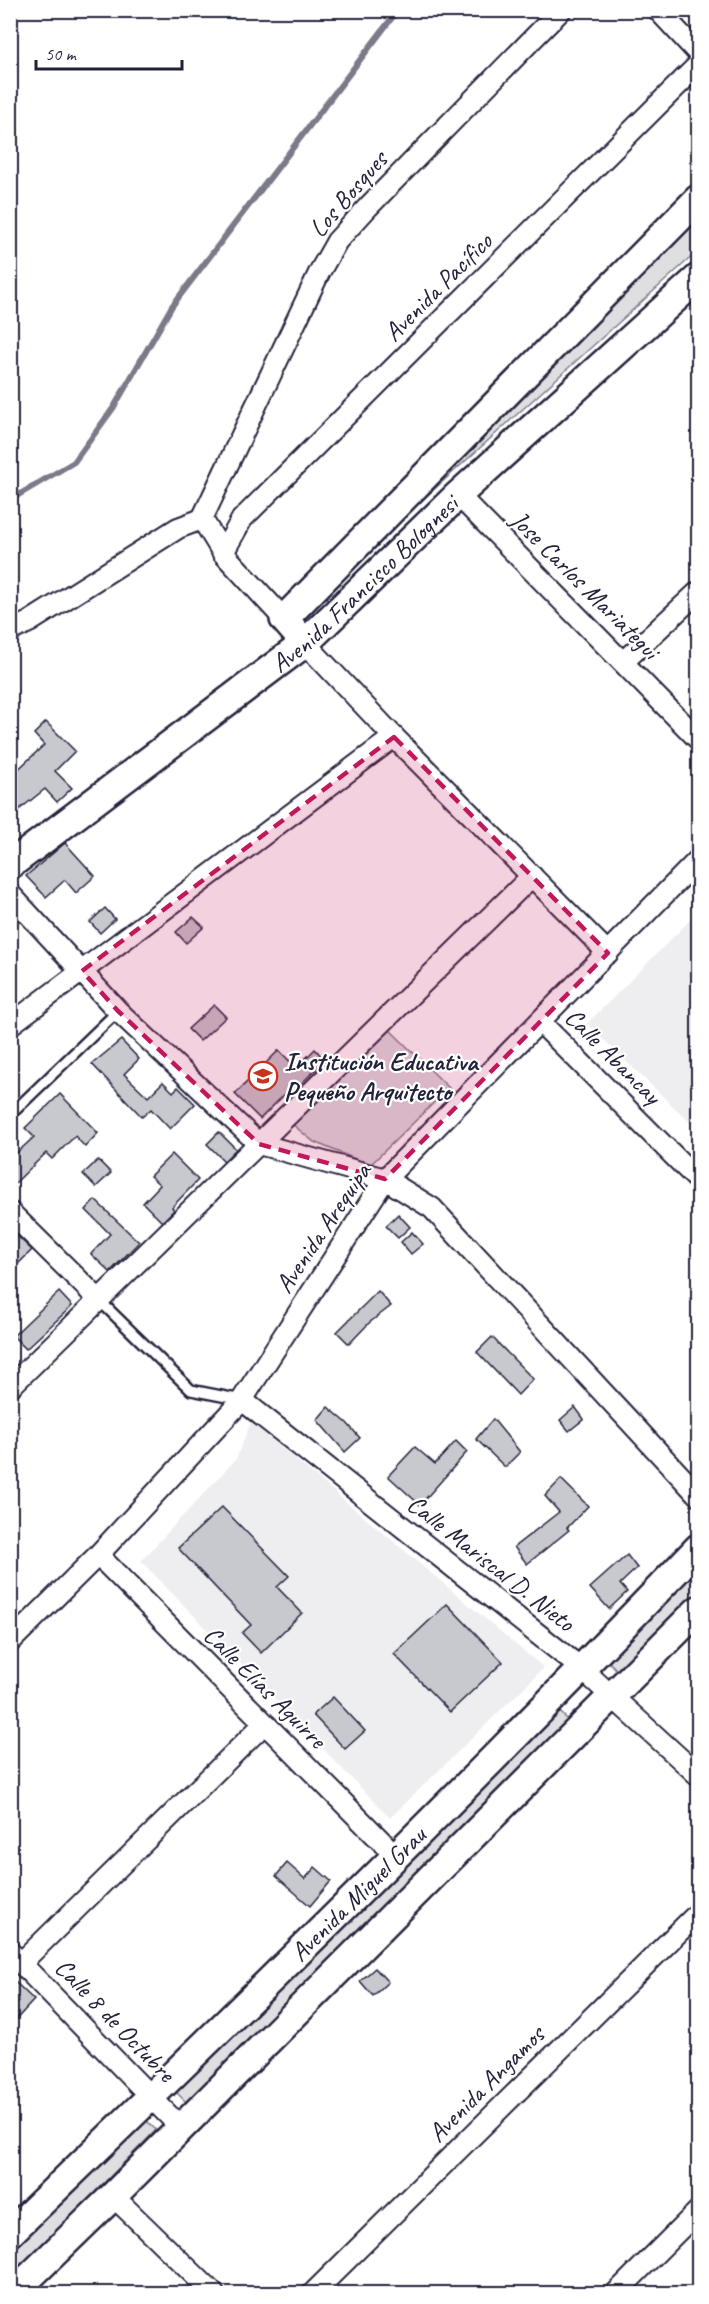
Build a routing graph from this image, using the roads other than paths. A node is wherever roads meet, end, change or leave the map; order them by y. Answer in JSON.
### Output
{"nodes":[{"id":1,"x":561,"y":10,"type":"edge"},
{"id":2,"x":658,"y":10,"type":"edge"},
{"id":3,"x":699,"y":53,"type":"edge"},
{"id":4,"x":699,"y":65,"type":"edge"},
{"id":5,"x":699,"y":199,"type":"edge"},
{"id":6,"x":699,"y":278,"type":"edge"},
{"id":7,"x":458,"y":495,"type":"junction"},
{"id":8,"x":202,"y":519,"type":"junction"},
{"id":9,"x":223,"y":553,"type":"junction"},
{"id":10,"x":699,"y":592,"type":"edge"},
{"id":11,"x":284,"y":619,"type":"junction"},
{"id":12,"x":10,"y":631,"type":"edge"},
{"id":13,"x":305,"y":643,"type":"junction"},
{"id":14,"x":623,"y":662,"type":"junction"},
{"id":15,"x":394,"y":736,"type":"junction"},
{"id":16,"x":699,"y":739,"type":"edge"},
{"id":17,"x":699,"y":860,"type":"edge"},
{"id":18,"x":10,"y":865,"type":"edge"},
{"id":19,"x":532,"y":876,"type":"junction"},
{"id":20,"x":10,"y":894,"type":"edge"},
{"id":21,"x":608,"y":953,"type":"junction"},
{"id":22,"x":82,"y":971,"type":"junction"},
{"id":23,"x":118,"y":1011,"type":"junction"},
{"id":24,"x":540,"y":1022,"type":"junction"},
{"id":25,"x":10,"y":1025,"type":"edge"},
{"id":26,"x":10,"y":1115,"type":"edge"},
{"id":27,"x":259,"y":1144,"type":"junction"},
{"id":28,"x":385,"y":1179,"type":"junction"},
{"id":29,"x":699,"y":1180,"type":"edge"},
{"id":30,"x":10,"y":1212,"type":"edge"},
{"id":31,"x":99,"y":1300,"type":"junction"},
{"id":32,"x":10,"y":1387,"type":"edge"},
{"id":33,"x":242,"y":1400,"type":"junction"},
{"id":34,"x":699,"y":1495,"type":"edge"},
{"id":35,"x":699,"y":1548,"type":"edge"},
{"id":36,"x":98,"y":1555,"type":"junction"},
{"id":37,"x":699,"y":1610,"type":"edge"},
{"id":38,"x":10,"y":1641,"type":"edge"},
{"id":39,"x":582,"y":1670,"type":"junction"},
{"id":40,"x":612,"y":1696,"type":"junction"},
{"id":41,"x":264,"y":1724,"type":"junction"},
{"id":42,"x":699,"y":1775,"type":"edge"},
{"id":43,"x":395,"y":1855,"type":"junction"},
{"id":44,"x":699,"y":1913,"type":"edge"},
{"id":45,"x":16,"y":1958,"type":"edge"},
{"id":46,"x":152,"y":2096,"type":"junction"},
{"id":47,"x":180,"y":2127,"type":"junction"},
{"id":48,"x":113,"y":2196,"type":"junction"},
{"id":49,"x":699,"y":2211,"type":"edge"},
{"id":50,"x":10,"y":2233,"type":"edge"},
{"id":51,"x":12,"y":2294,"type":"edge"},
{"id":52,"x":214,"y":2294,"type":"edge"},
{"id":53,"x":312,"y":2294,"type":"edge"},
{"id":54,"x":615,"y":2294,"type":"edge"}],
"edges":[{"from":1,"to":8,"type":"street","name":"Los Bosques"},
{"from":2,"to":3,"type":"street"},
{"from":4,"to":9,"type":"street","name":"Avenida Pacífico"},
{"from":5,"to":11,"type":"street","name":"Avenida Francisco Bolognesi"},
{"from":6,"to":7,"type":"street","name":"Avenida Francisco Bolognesi"},
{"from":7,"to":13,"type":"street","name":"Avenida Francisco Bolognesi"},
{"from":7,"to":14,"type":"street","name":"Jose Carlos Mariategui"},
{"from":8,"to":9,"type":"street"},
{"from":8,"to":12,"type":"street"},
{"from":9,"to":11,"type":"street"},
{"from":10,"to":14,"type":"street"},
{"from":11,"to":13,"type":"street"},
{"from":13,"to":15,"type":"street"},
{"from":13,"to":18,"type":"street","name":"Avenida Francisco Bolognesi"},
{"from":14,"to":16,"type":"street","name":"Jose Carlos Mariategui"},
{"from":15,"to":19,"type":"street"},
{"from":15,"to":22,"type":"street"},
{"from":17,"to":21,"type":"street","name":"Avenida Arequipa"},
{"from":19,"to":21,"type":"street"},
{"from":19,"to":27,"type":"street"},
{"from":20,"to":22,"type":"street"},
{"from":21,"to":24,"type":"street","name":"Avenida Arequipa"},
{"from":22,"to":23,"type":"street"},
{"from":22,"to":25,"type":"street"},
{"from":23,"to":26,"type":"lane"},
{"from":23,"to":27,"type":"street"},
{"from":24,"to":28,"type":"street","name":"Avenida Arequipa"},
{"from":24,"to":29,"type":"street","name":"Calle Abancay"},
{"from":27,"to":28,"type":"street"},
{"from":27,"to":31,"type":"street"},
{"from":28,"to":33,"type":"street","name":"Avenida Arequipa"},
{"from":28,"to":34,"type":"street"},
{"from":30,"to":31,"type":"street"},
{"from":31,"to":32,"type":"street"},
{"from":31,"to":33,"type":"lane"},
{"from":33,"to":36,"type":"street","name":"Avenida Arequipa"},
{"from":33,"to":39,"type":"street","name":"Calle Mariscal D. Nieto"},
{"from":35,"to":39,"type":"street","name":"Avenida Miguel Grau"},
{"from":36,"to":38,"type":"street","name":"Avenida Arequipa"},
{"from":36,"to":41,"type":"street","name":"Calle Elías Aguirre"},
{"from":37,"to":40,"type":"street","name":"Avenida Miguel Grau"},
{"from":39,"to":40,"type":"street","name":"Calle Mariscal D. Nieto"},
{"from":39,"to":43,"type":"street","name":"Avenida Miguel Grau"},
{"from":40,"to":42,"type":"street","name":"Calle Mariscal D. Nieto"},
{"from":40,"to":47,"type":"street","name":"Avenida Miguel Grau"},
{"from":41,"to":43,"type":"street","name":"Calle Elías Aguirre"},
{"from":41,"to":45,"type":"street"},
{"from":43,"to":46,"type":"street","name":"Avenida Miguel Grau"},
{"from":44,"to":53,"type":"street","name":"Avenida Angamos"},
{"from":45,"to":46,"type":"street","name":"Calle 8 de Octubre"},
{"from":46,"to":47,"type":"street","name":"Calle 8 de Octubre"},
{"from":46,"to":50,"type":"street","name":"Avenida Miguel Grau"},
{"from":47,"to":48,"type":"street","name":"Avenida Miguel Grau"},
{"from":48,"to":51,"type":"street","name":"Avenida Miguel Grau"},
{"from":48,"to":52,"type":"street"},
{"from":49,"to":54,"type":"street"}]}
